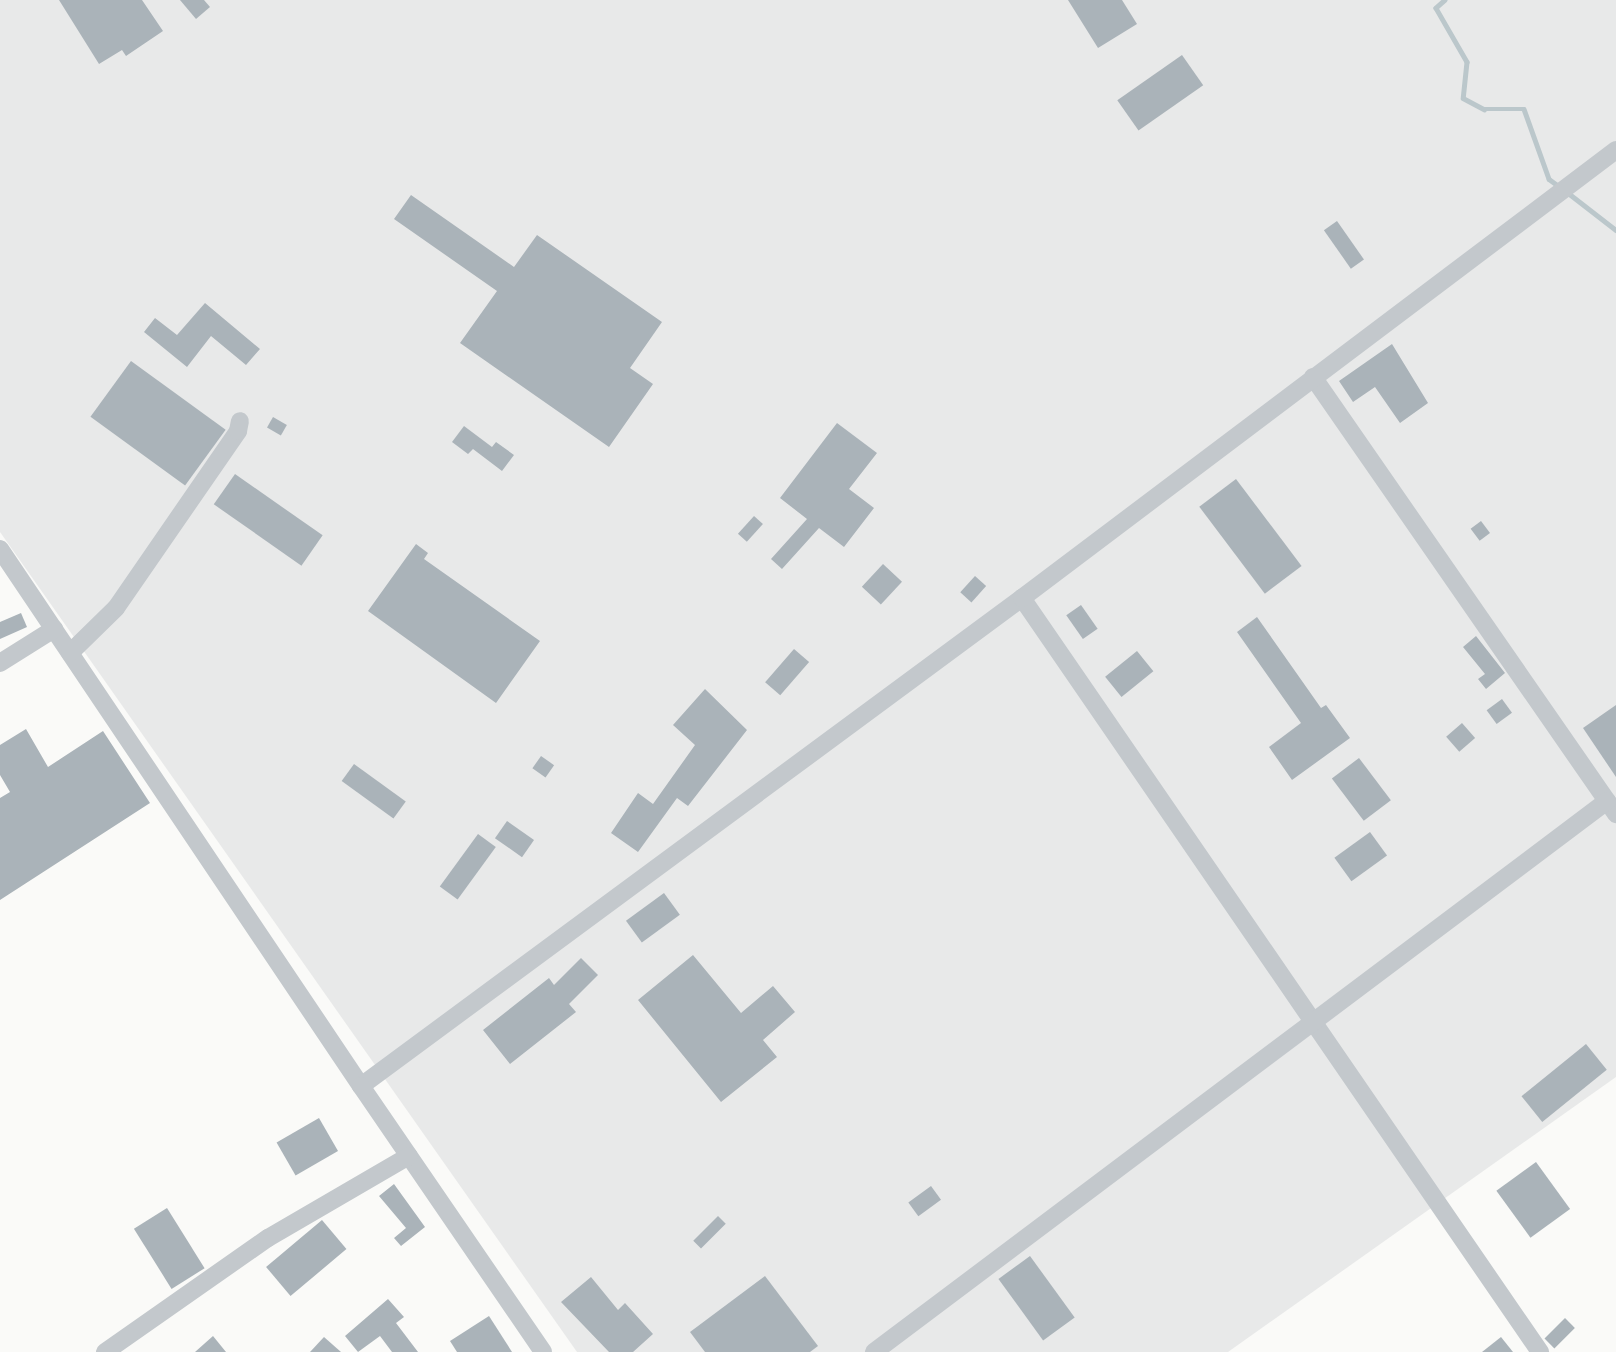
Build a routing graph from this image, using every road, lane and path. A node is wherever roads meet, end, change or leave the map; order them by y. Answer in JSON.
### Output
{"nodes":[{"id":1,"x":1616,"y":150,"type":"edge"},
{"id":2,"x":1313,"y":377,"type":"junction"},
{"id":3,"x":240,"y":421,"type":"dead end"},
{"id":4,"x":0,"y":549,"type":"edge"},
{"id":5,"x":1022,"y":598,"type":"junction"},
{"id":6,"x":54,"y":629,"type":"junction"},
{"id":7,"x":70,"y":653,"type":"junction"},
{"id":8,"x":0,"y":663,"type":"edge"},
{"id":9,"x":1611,"y":807,"type":"edge"},
{"id":10,"x":1315,"y":1024,"type":"junction"},
{"id":11,"x":361,"y":1086,"type":"junction"},
{"id":12,"x":409,"y":1156,"type":"junction"},
{"id":13,"x":105,"y":1352,"type":"edge"},
{"id":14,"x":543,"y":1352,"type":"edge"},
{"id":15,"x":874,"y":1352,"type":"edge"},
{"id":16,"x":1540,"y":1352,"type":"edge"}],
"edges":[{"from":1,"to":2,"type":"street"},
{"from":2,"to":5,"type":"street"},
{"from":2,"to":9,"type":"street"},
{"from":3,"to":7,"type":"street"},
{"from":4,"to":6,"type":"street"},
{"from":5,"to":10,"type":"street"},
{"from":5,"to":11,"type":"street"},
{"from":6,"to":7,"type":"street"},
{"from":6,"to":8,"type":"street"},
{"from":7,"to":11,"type":"street"},
{"from":9,"to":10,"type":"street"},
{"from":10,"to":15,"type":"street"},
{"from":10,"to":16,"type":"street"},
{"from":11,"to":12,"type":"street"},
{"from":12,"to":13,"type":"street"},
{"from":12,"to":14,"type":"street"}]}
